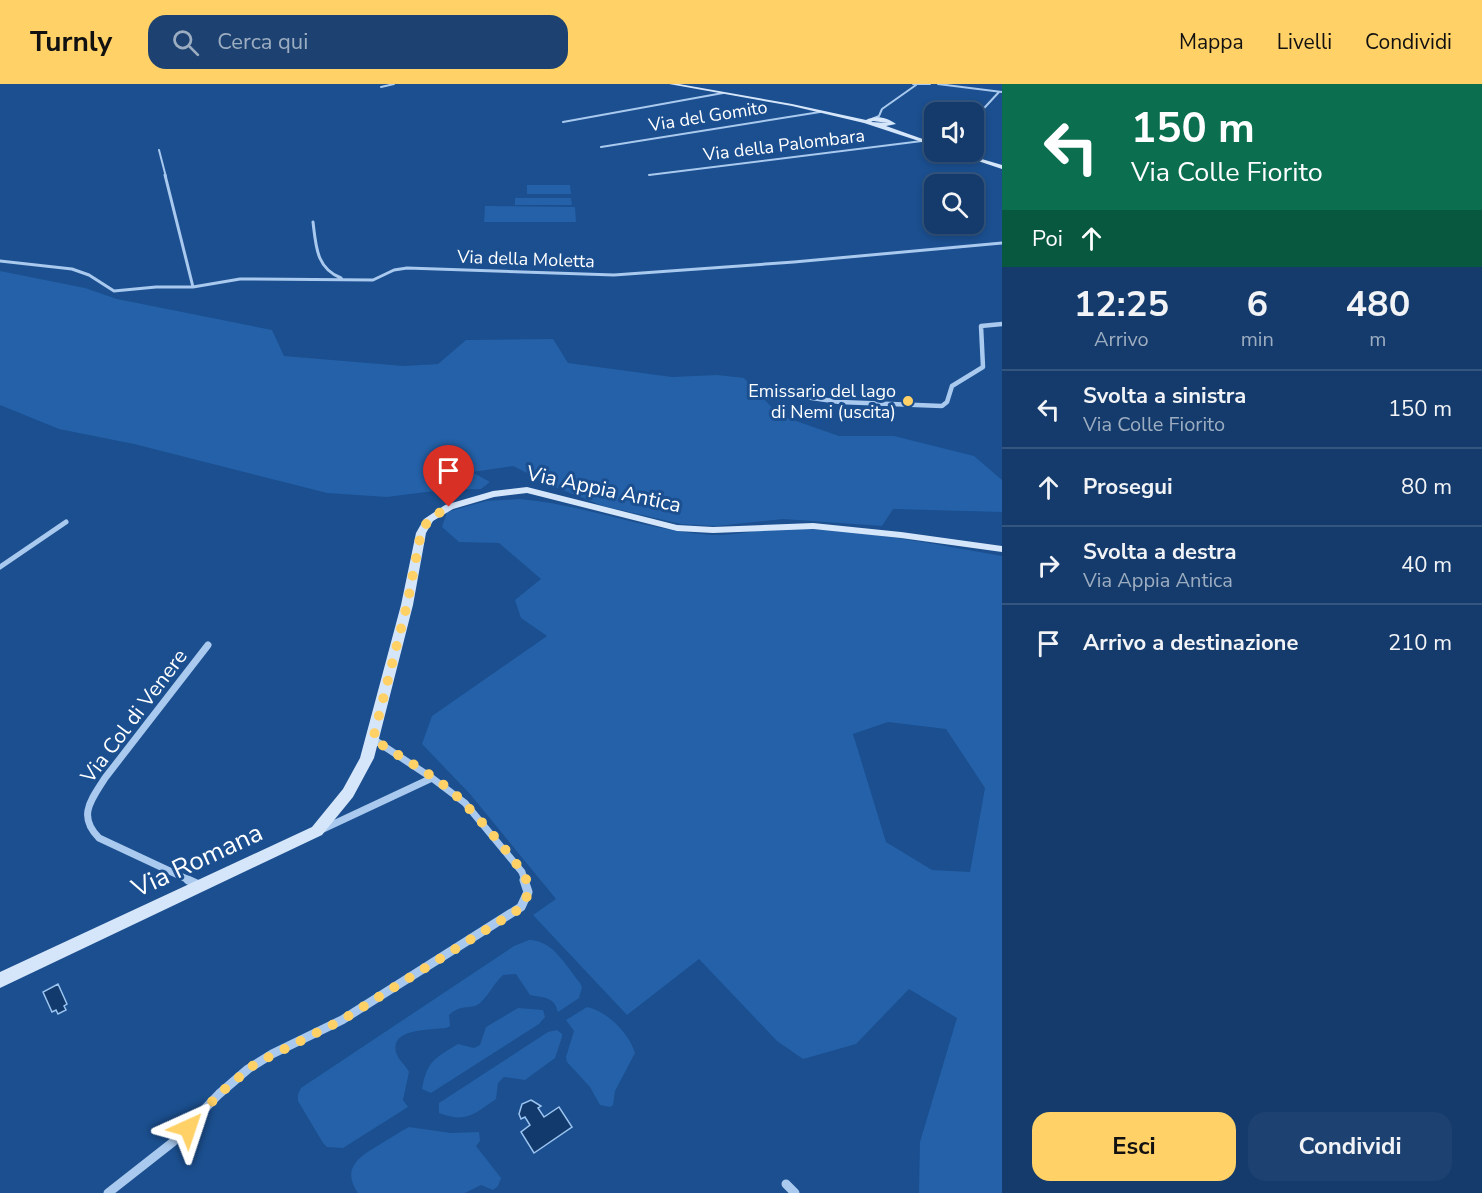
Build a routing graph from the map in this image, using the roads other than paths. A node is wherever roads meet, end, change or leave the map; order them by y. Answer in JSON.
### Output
{"nodes":[{"id":1,"x":394,"y":84,"type":"edge"},
{"id":2,"x":671,"y":84,"type":"edge"},
{"id":3,"x":911,"y":84,"type":"edge"},
{"id":4,"x":929,"y":84,"type":"edge"},
{"id":5,"x":938,"y":84,"type":"edge"},
{"id":6,"x":916,"y":85,"type":"edge"},
{"id":7,"x":944,"y":85,"type":"edge"},
{"id":8,"x":381,"y":87,"type":"dead end"},
{"id":9,"x":1000,"y":92,"type":"edge"},
{"id":10,"x":723,"y":93,"type":"junction"},
{"id":11,"x":984,"y":109,"type":"edge"},
{"id":12,"x":820,"y":112,"type":"junction"},
{"id":13,"x":879,"y":115,"type":"junction"},
{"id":14,"x":869,"y":120,"type":"junction"},
{"id":15,"x":563,"y":122,"type":"dead end"},
{"id":16,"x":889,"y":125,"type":"junction"},
{"id":17,"x":922,"y":141,"type":"joint"},
{"id":18,"x":601,"y":147,"type":"dead end"},
{"id":19,"x":159,"y":150,"type":"dead end"},
{"id":20,"x":984,"y":161,"type":"edge"},
{"id":21,"x":1002,"y":167,"type":"edge"},
{"id":22,"x":649,"y":175,"type":"dead end"},
{"id":23,"x":313,"y":222,"type":"dead end"},
{"id":24,"x":1002,"y":243,"type":"edge"},
{"id":25,"x":0,"y":261,"type":"edge"},
{"id":26,"x":347,"y":280,"type":"junction"},
{"id":27,"x":193,"y":287,"type":"junction"},
{"id":28,"x":1002,"y":324,"type":"edge"},
{"id":29,"x":805,"y":397,"type":"dead end"},
{"id":30,"x":66,"y":522,"type":"dead end"},
{"id":31,"x":1002,"y":549,"type":"edge"},
{"id":32,"x":0,"y":567,"type":"edge"},
{"id":33,"x":208,"y":645,"type":"dead end"},
{"id":34,"x":373,"y":739,"type":"junction"},
{"id":35,"x":432,"y":778,"type":"junction"},
{"id":36,"x":317,"y":831,"type":"junction"},
{"id":37,"x":199,"y":885,"type":"junction"},
{"id":38,"x":0,"y":980,"type":"edge"},
{"id":39,"x":786,"y":1184,"type":"dead end"},
{"id":40,"x":108,"y":1193,"type":"edge"},
{"id":41,"x":795,"y":1193,"type":"edge"}],
"edges":[{"from":1,"to":8,"type":"street"},
{"from":2,"to":10,"type":"street"},
{"from":3,"to":6,"type":"street"},
{"from":4,"to":6,"type":"street"},
{"from":4,"to":7,"type":"street"},
{"from":5,"to":7,"type":"street"},
{"from":6,"to":13,"type":"street"},
{"from":7,"to":9,"type":"street"},
{"from":9,"to":11,"type":"street"},
{"from":10,"to":12,"type":"street"},
{"from":10,"to":15,"type":"street"},
{"from":12,"to":14,"type":"street"},
{"from":12,"to":18,"type":"street","name":"Via del Gomito"},
{"from":13,"to":14,"type":"street"},
{"from":13,"to":16,"type":"street"},
{"from":14,"to":16,"type":"street"},
{"from":14,"to":16,"type":"street"},
{"from":16,"to":17,"type":"street"},
{"from":17,"to":22,"type":"street","name":"Via della Palombara"},
{"from":19,"to":27,"type":"street"},
{"from":20,"to":21,"type":"street"},
{"from":23,"to":26,"type":"street"},
{"from":24,"to":26,"type":"street","name":"Via della Moletta"},
{"from":25,"to":27,"type":"street","name":"Via della Moletta"},
{"from":26,"to":27,"type":"street","name":"Via della Moletta"},
{"from":28,"to":29,"type":"street"},
{"from":30,"to":32,"type":"street"},
{"from":31,"to":34,"type":"street","name":"Via Appia Antica"},
{"from":33,"to":37,"type":"street","name":"Via Col di Venere"},
{"from":34,"to":35,"type":"street"},
{"from":34,"to":36,"type":"street","name":"Via Romana"},
{"from":35,"to":36,"type":"street"},
{"from":35,"to":40,"type":"street"},
{"from":36,"to":37,"type":"street","name":"Via Romana"},
{"from":37,"to":38,"type":"street","name":"Via Romana"},
{"from":39,"to":41,"type":"street"}]}
